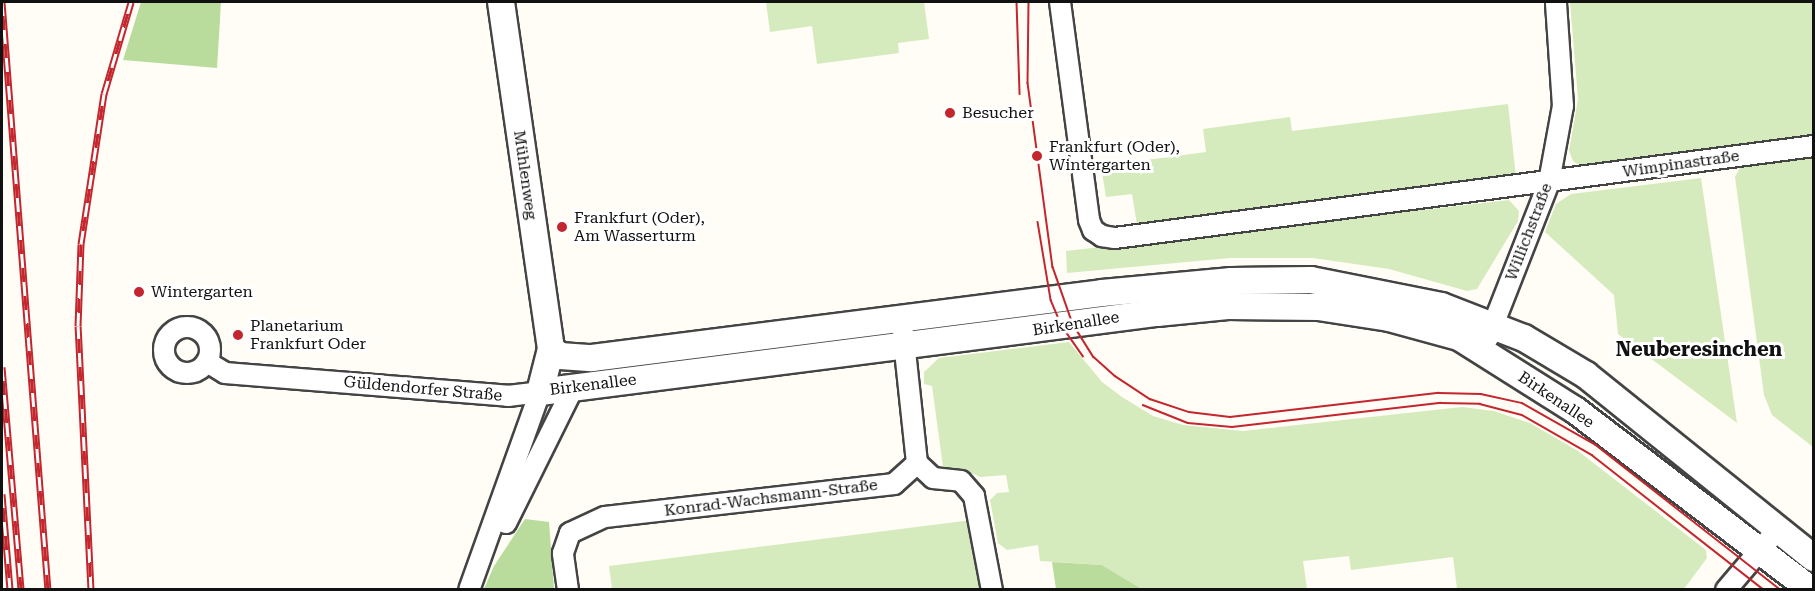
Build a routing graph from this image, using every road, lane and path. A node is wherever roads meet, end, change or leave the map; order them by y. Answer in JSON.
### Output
{"nodes":[{"id":1,"x":505,"y":2,"type":"edge"},
{"id":2,"x":1060,"y":2,"type":"edge"},
{"id":3,"x":1556,"y":2,"type":"edge"},
{"id":4,"x":1814,"y":146,"type":"edge"},
{"id":5,"x":1550,"y":182,"type":"junction"},
{"id":6,"x":900,"y":319,"type":"junction"},
{"id":7,"x":1494,"y":324,"type":"junction"},
{"id":8,"x":905,"y":346,"type":"junction"},
{"id":9,"x":551,"y":349,"type":"junction"},
{"id":10,"x":1483,"y":352,"type":"junction"},
{"id":11,"x":207,"y":362,"type":"dead end"},
{"id":12,"x":573,"y":388,"type":"junction"},
{"id":13,"x":540,"y":392,"type":"junction"},
{"id":14,"x":917,"y":463,"type":"junction"},
{"id":15,"x":1777,"y":530,"type":"junction"},
{"id":16,"x":1758,"y":550,"type":"junction"},
{"id":17,"x":1814,"y":558,"type":"edge"},
{"id":18,"x":471,"y":590,"type":"edge"},
{"id":19,"x":568,"y":590,"type":"edge"},
{"id":20,"x":993,"y":590,"type":"edge"},
{"id":21,"x":1726,"y":590,"type":"edge"},
{"id":22,"x":1811,"y":590,"type":"edge"}],
"edges":[{"from":1,"to":9,"type":"street","name":"Mühlenweg"},
{"from":2,"to":5,"type":"street"},
{"from":3,"to":5,"type":"street","name":"Willichstraße"},
{"from":4,"to":5,"type":"street","name":"Wimpinastraße"},
{"from":5,"to":7,"type":"street","name":"Willichstraße"},
{"from":6,"to":7,"type":"street","name":"Birkenallee"},
{"from":6,"to":8,"type":"street"},
{"from":6,"to":9,"type":"street","name":"Birkenallee"},
{"from":7,"to":10,"type":"street","name":"Willichstraße"},
{"from":7,"to":15,"type":"street","name":"Birkenallee"},
{"from":8,"to":10,"type":"street","name":"Birkenallee"},
{"from":8,"to":12,"type":"street","name":"Birkenallee"},
{"from":8,"to":14,"type":"street"},
{"from":9,"to":13,"type":"street","name":"Birkenallee"},
{"from":10,"to":16,"type":"street","name":"Birkenallee"},
{"from":11,"to":13,"type":"street","name":"Güldendorfer Straße"},
{"from":12,"to":13,"type":"street","name":"Birkenallee"},
{"from":12,"to":18,"type":"street"},
{"from":13,"to":18,"type":"street"},
{"from":14,"to":19,"type":"street","name":"Konrad-Wachsmann-Straße"},
{"from":14,"to":20,"type":"street"},
{"from":15,"to":16,"type":"street"},
{"from":15,"to":17,"type":"street","name":"Birkenallee"},
{"from":16,"to":21,"type":"street"},
{"from":16,"to":22,"type":"street","name":"Birkenallee"}]}
